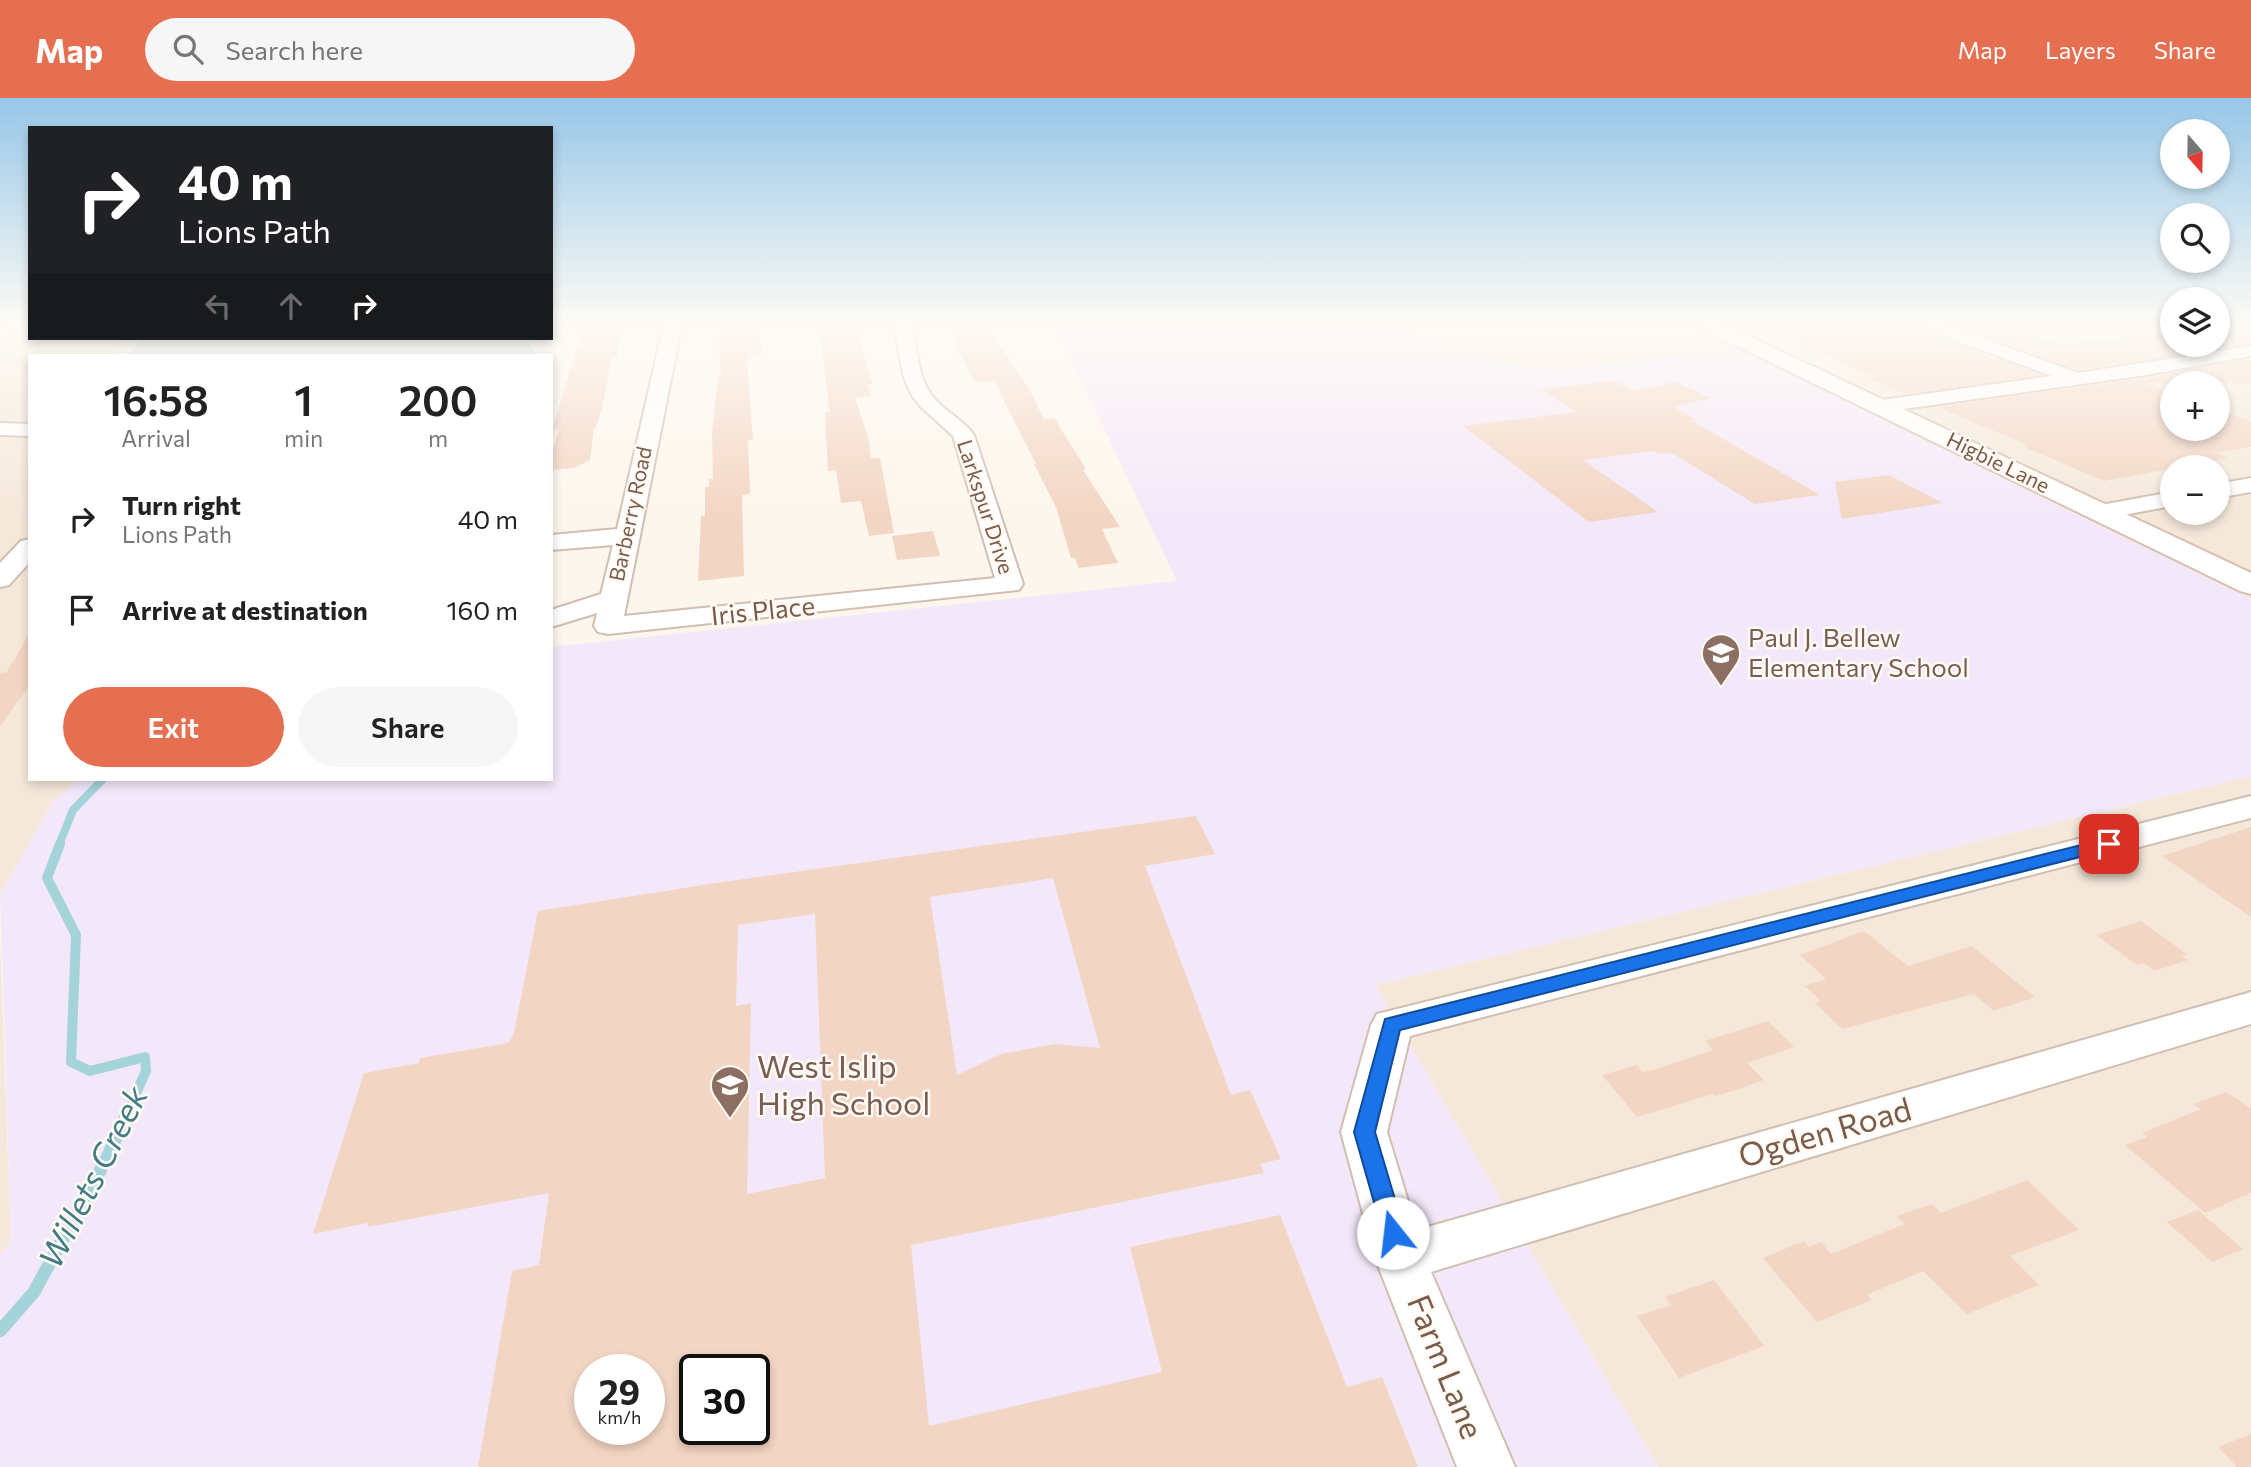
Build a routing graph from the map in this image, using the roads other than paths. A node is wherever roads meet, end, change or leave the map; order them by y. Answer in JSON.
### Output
{"nodes":[{"id":1,"x":659,"y":388,"type":"edge"},
{"id":2,"x":916,"y":388,"type":"edge"},
{"id":3,"x":1843,"y":388,"type":"edge"},
{"id":4,"x":2006,"y":388,"type":"edge"},
{"id":5,"x":1881,"y":406,"type":"junction"},
{"id":6,"x":0,"y":429,"type":"edge"},
{"id":7,"x":28,"y":430,"type":"edge"},
{"id":8,"x":2251,"y":485,"type":"edge"},
{"id":9,"x":2230,"y":489,"type":"edge"},
{"id":10,"x":2160,"y":501,"type":"edge"},
{"id":11,"x":2101,"y":512,"type":"junction"},
{"id":12,"x":626,"y":536,"type":"junction"},
{"id":13,"x":553,"y":543,"type":"edge"},
{"id":14,"x":28,"y":548,"type":"edge"},
{"id":15,"x":0,"y":579,"type":"edge"},
{"id":16,"x":1010,"y":584,"type":"joint"},
{"id":17,"x":2251,"y":585,"type":"edge"},
{"id":18,"x":614,"y":599,"type":"junction"},
{"id":19,"x":553,"y":617,"type":"edge"},
{"id":20,"x":2251,"y":807,"type":"edge"},
{"id":21,"x":2251,"y":1008,"type":"edge"},
{"id":22,"x":1400,"y":1258,"type":"junction"},
{"id":23,"x":1486,"y":1467,"type":"edge"}],
"edges":[{"from":1,"to":12,"type":"street","name":"Barberry Road"},
{"from":2,"to":16,"type":"street","name":"Larkspur Drive"},
{"from":3,"to":5,"type":"main road","name":"Higbie Lane"},
{"from":4,"to":5,"type":"street"},
{"from":5,"to":11,"type":"main road","name":"Higbie Lane"},
{"from":6,"to":7,"type":"street"},
{"from":8,"to":9,"type":"street"},
{"from":10,"to":11,"type":"street"},
{"from":11,"to":17,"type":"main road","name":"Higbie Lane"},
{"from":12,"to":13,"type":"street"},
{"from":12,"to":18,"type":"street","name":"Barberry Road"},
{"from":14,"to":15,"type":"street"},
{"from":16,"to":18,"type":"street","name":"Iris Place"},
{"from":18,"to":19,"type":"street","name":"Barberry Road"},
{"from":20,"to":22,"type":"street","name":"Farm Lane"},
{"from":21,"to":22,"type":"street","name":"Ogden Road"},
{"from":22,"to":23,"type":"street","name":"Farm Lane"}]}
